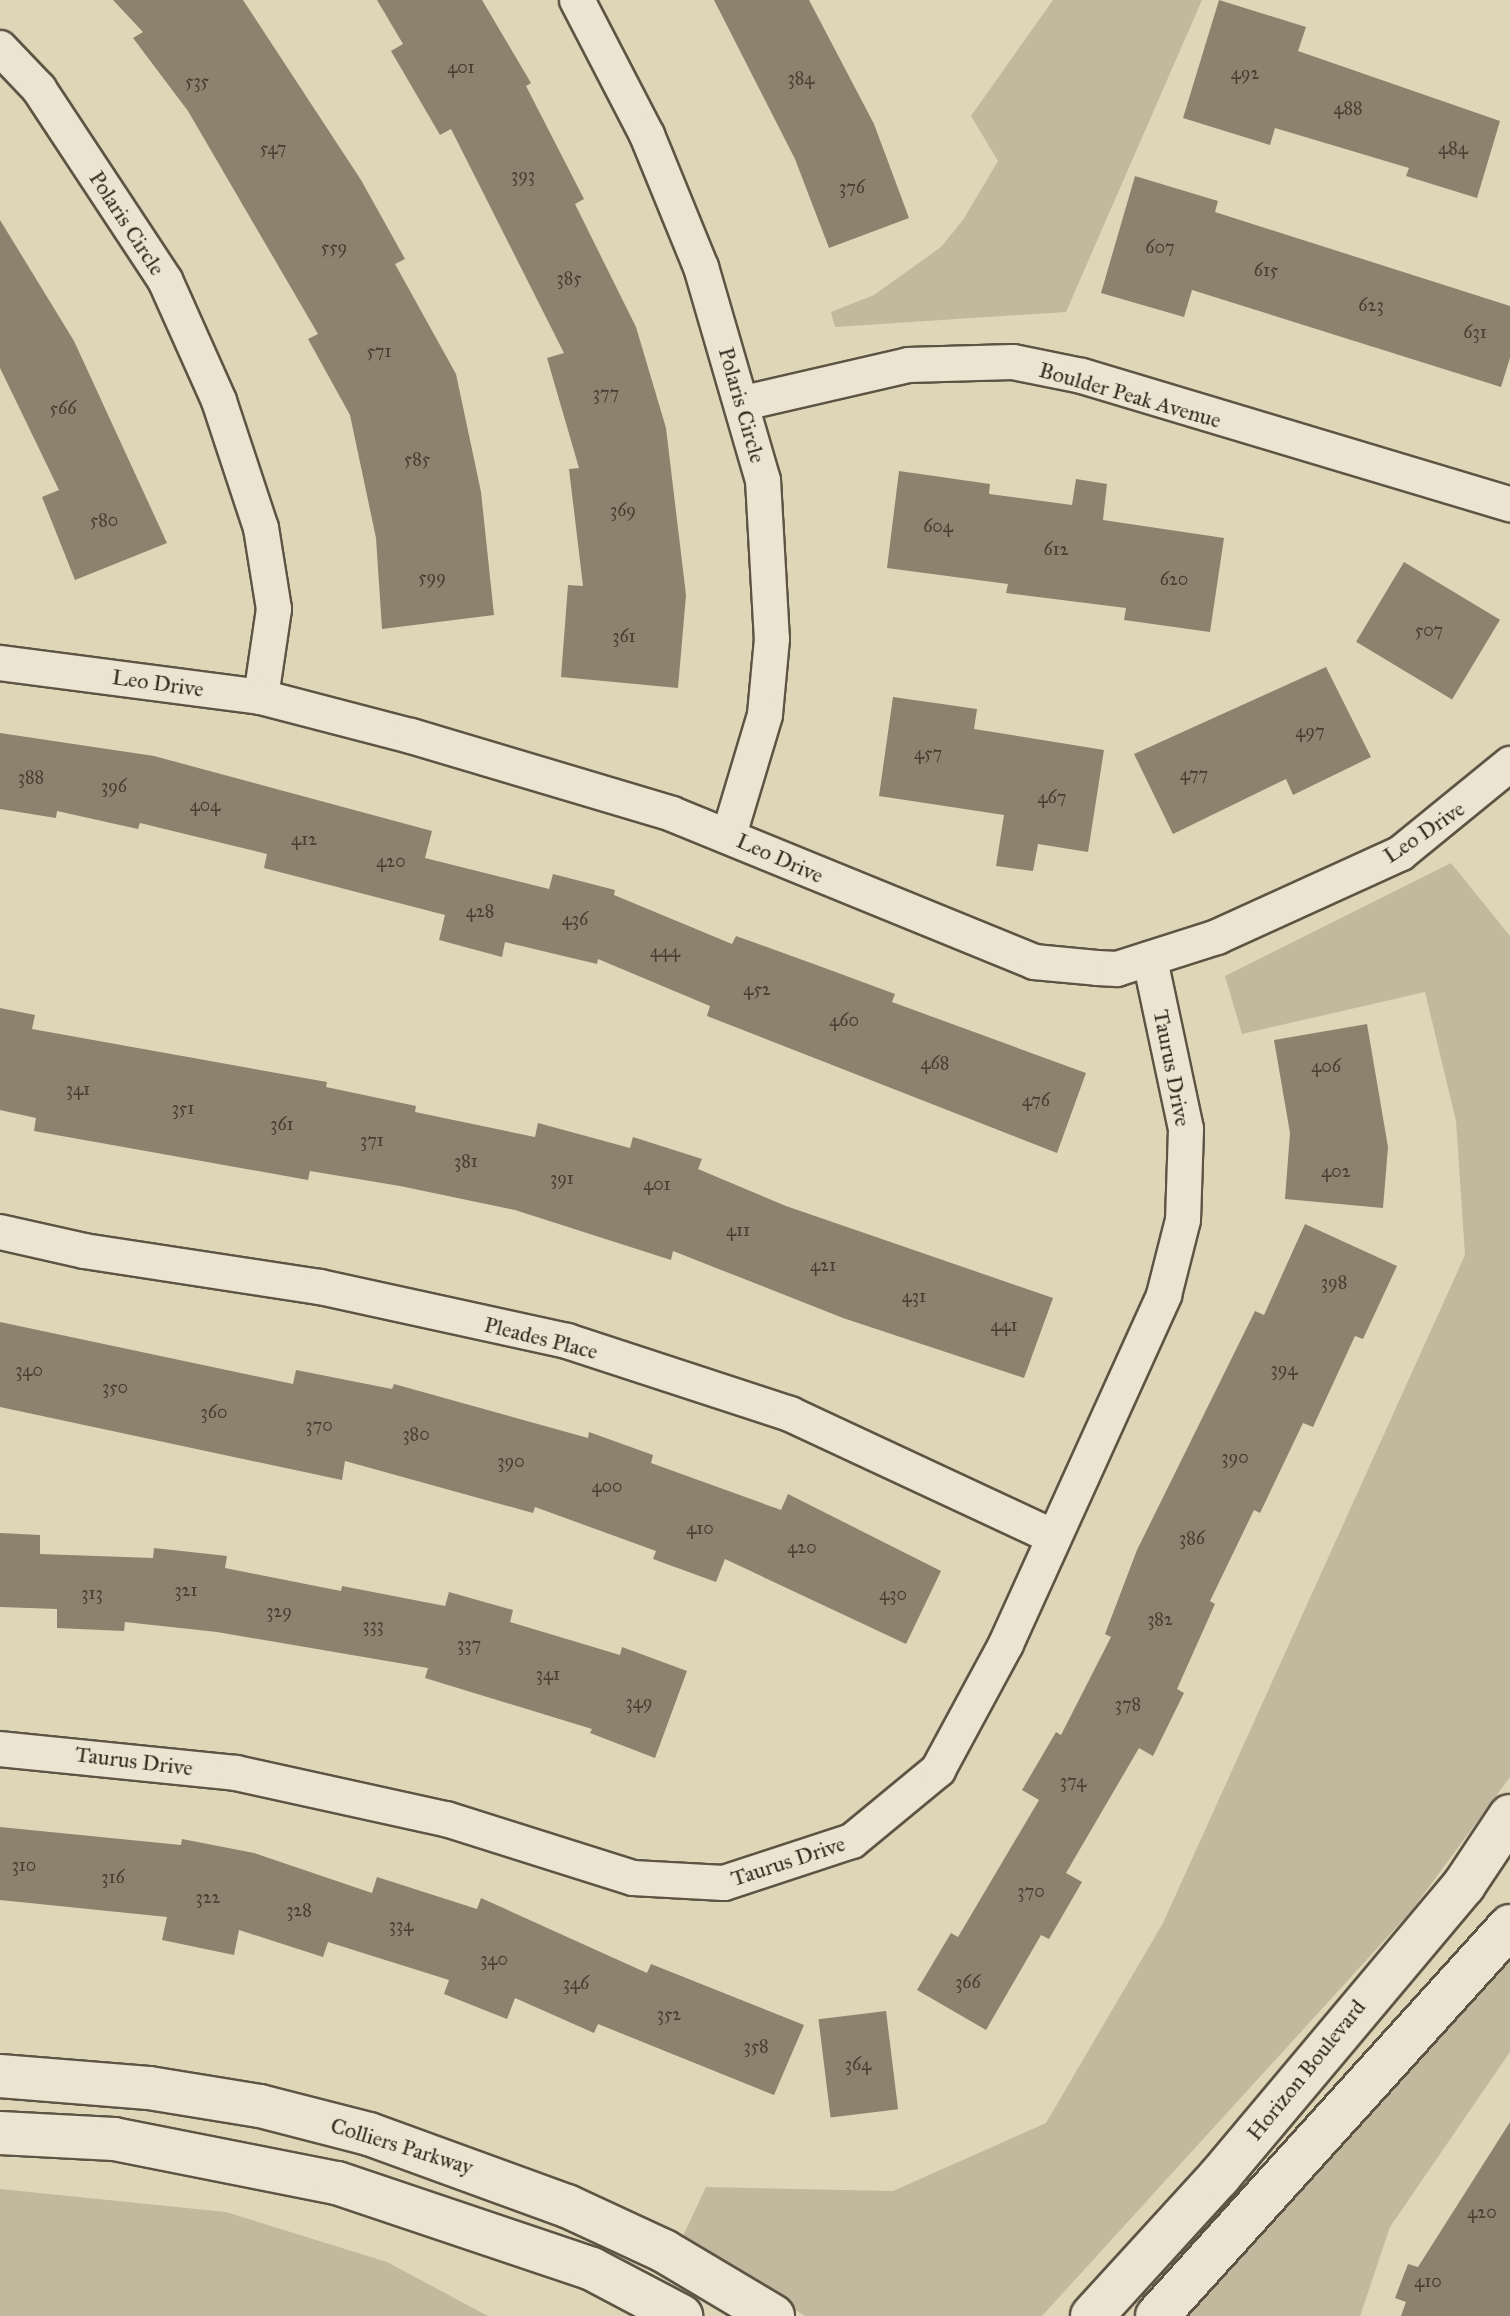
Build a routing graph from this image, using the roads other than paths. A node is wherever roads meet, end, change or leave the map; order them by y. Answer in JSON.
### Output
{"nodes":[{"id":1,"x":577,"y":0,"type":"edge"},
{"id":2,"x":0,"y":48,"type":"edge"},
{"id":3,"x":744,"y":403,"type":"junction"},
{"id":4,"x":1510,"y":504,"type":"edge"},
{"id":5,"x":0,"y":663,"type":"edge"},
{"id":6,"x":261,"y":697,"type":"junction"},
{"id":7,"x":1510,"y":764,"type":"edge"},
{"id":8,"x":729,"y":835,"type":"junction"},
{"id":9,"x":1150,"y":959,"type":"junction"},
{"id":10,"x":0,"y":1232,"type":"edge"},
{"id":11,"x":1054,"y":1537,"type":"junction"},
{"id":12,"x":0,"y":1749,"type":"edge"},
{"id":13,"x":1510,"y":1816,"type":"edge"},
{"id":14,"x":1510,"y":1926,"type":"edge"},
{"id":15,"x":0,"y":2076,"type":"edge"},
{"id":16,"x":0,"y":2133,"type":"edge"},
{"id":17,"x":681,"y":2316,"type":"edge"},
{"id":18,"x":773,"y":2316,"type":"edge"},
{"id":19,"x":1092,"y":2316,"type":"edge"},
{"id":20,"x":1157,"y":2316,"type":"edge"}],
"edges":[{"from":1,"to":3,"type":"street","name":"Polaris Circle"},
{"from":2,"to":6,"type":"street","name":"Polaris Circle"},
{"from":3,"to":4,"type":"street","name":"Boulder Peak Avenue"},
{"from":3,"to":8,"type":"street","name":"Polaris Circle"},
{"from":5,"to":6,"type":"street","name":"Leo Drive"},
{"from":6,"to":8,"type":"street","name":"Leo Drive"},
{"from":7,"to":9,"type":"street","name":"Leo Drive"},
{"from":8,"to":9,"type":"street","name":"Leo Drive"},
{"from":9,"to":11,"type":"street","name":"Taurus Drive"},
{"from":10,"to":11,"type":"street","name":"Pleades Place"},
{"from":11,"to":12,"type":"street","name":"Taurus Drive"},
{"from":13,"to":19,"type":"street","name":"Horizon Boulevard"},
{"from":14,"to":20,"type":"street"},
{"from":15,"to":18,"type":"street","name":"Colliers Parkway"},
{"from":16,"to":17,"type":"street"}]}
